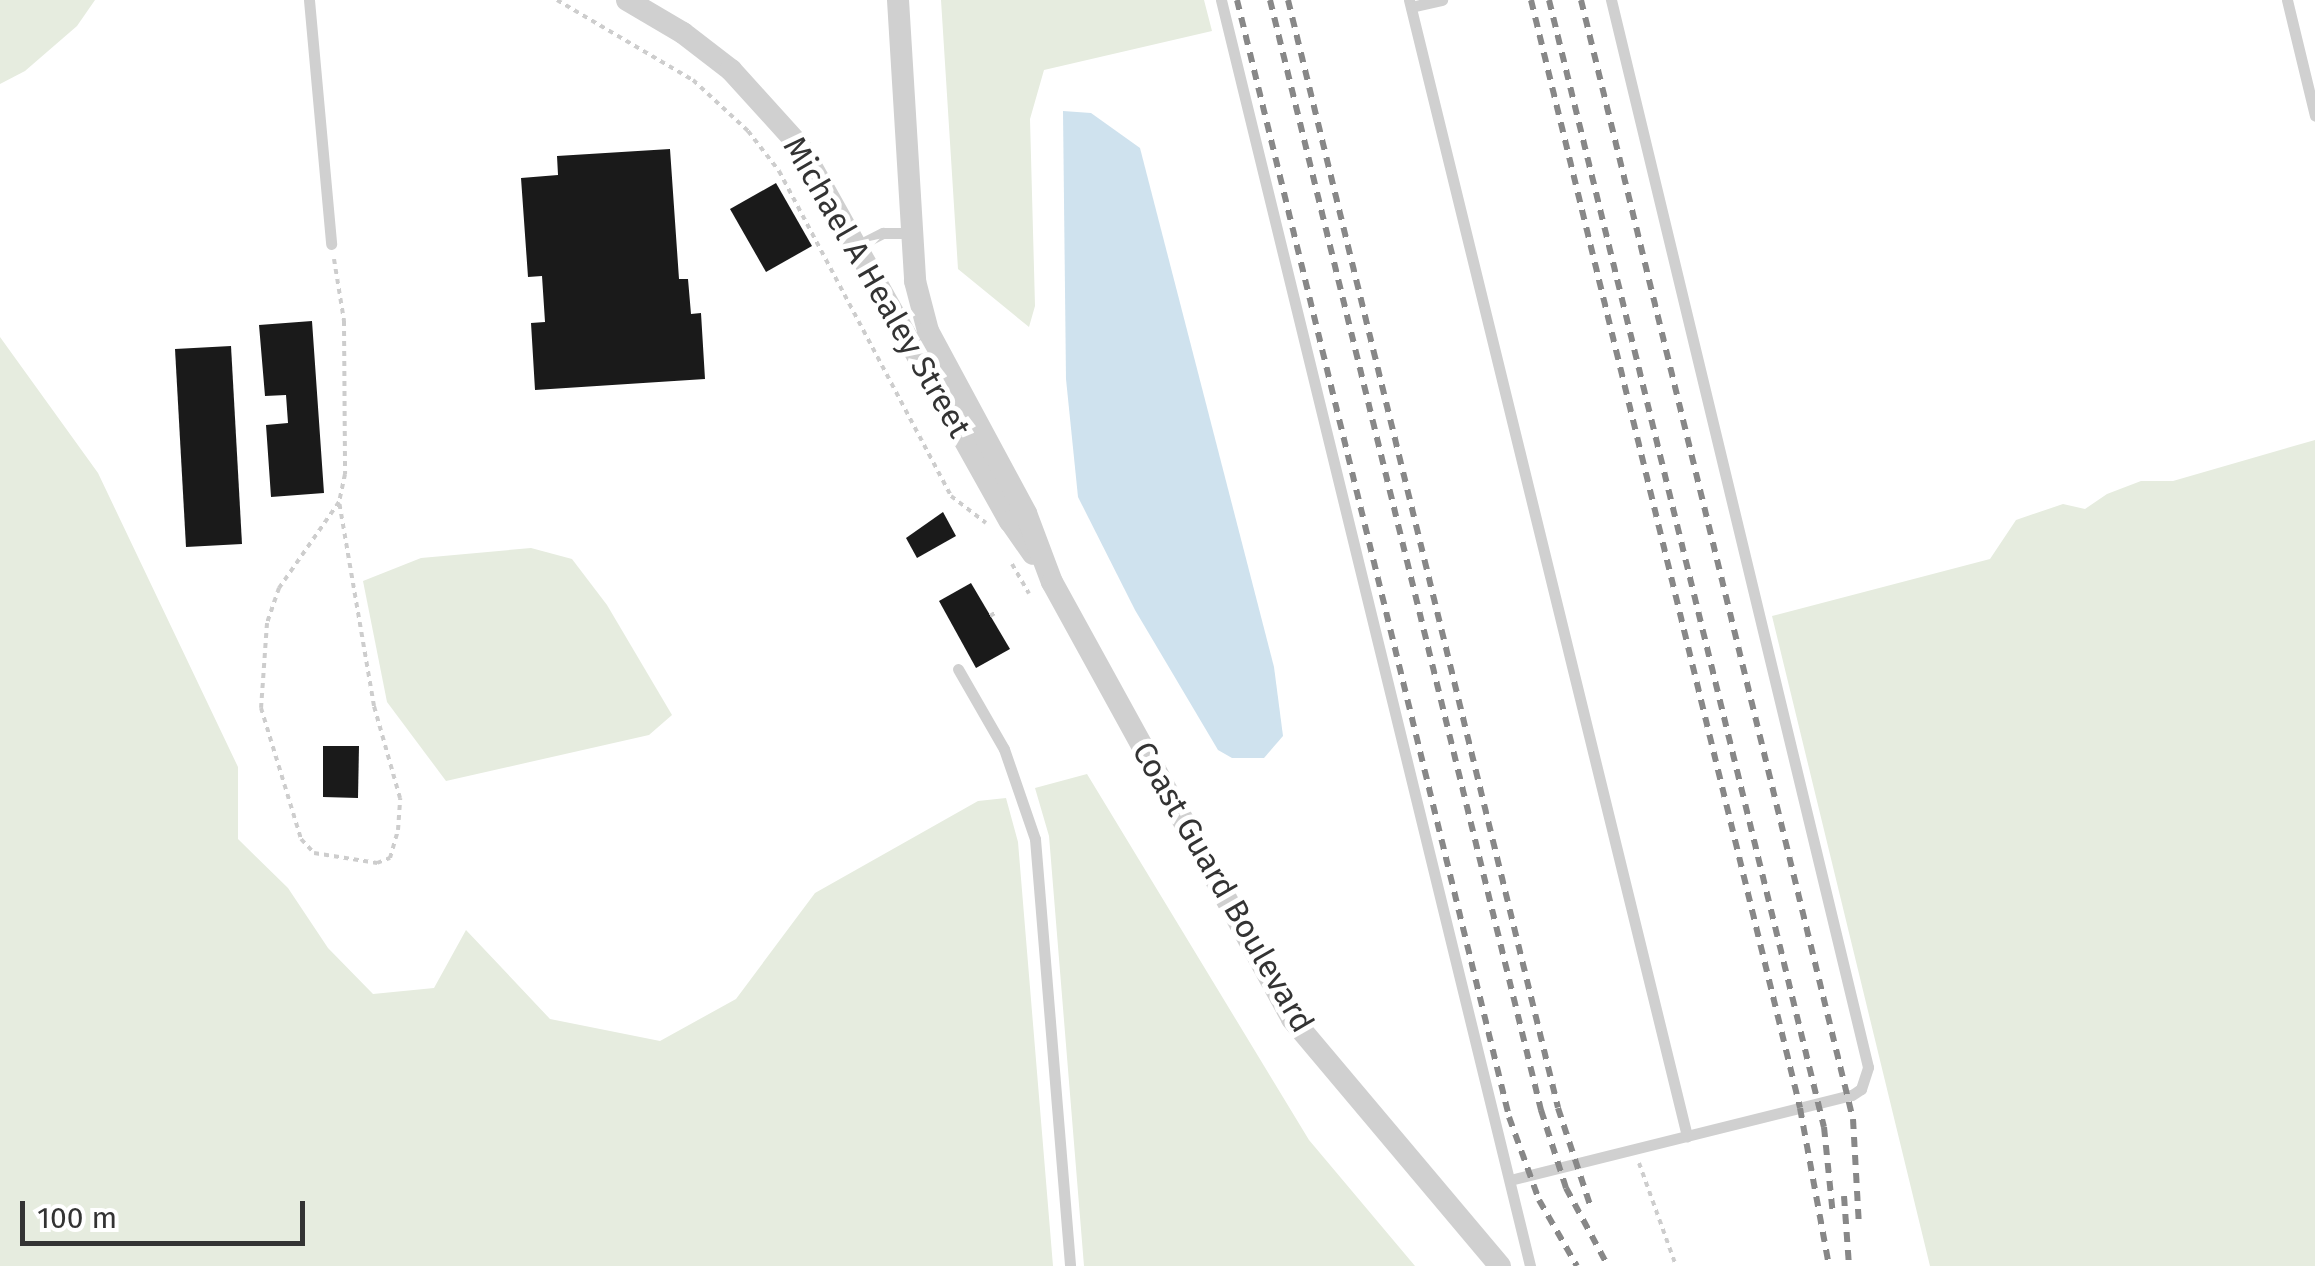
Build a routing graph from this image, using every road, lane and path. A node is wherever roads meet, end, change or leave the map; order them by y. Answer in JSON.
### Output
{"nodes":[{"id":1,"x":309,"y":0,"type":"edge"},
{"id":2,"x":557,"y":0,"type":"edge"},
{"id":3,"x":628,"y":0,"type":"edge"},
{"id":4,"x":898,"y":0,"type":"edge"},
{"id":5,"x":1221,"y":0,"type":"edge"},
{"id":6,"x":1442,"y":0,"type":"edge"},
{"id":7,"x":1611,"y":0,"type":"edge"},
{"id":8,"x":2287,"y":0,"type":"edge"},
{"id":9,"x":1410,"y":4,"type":"edge"},
{"id":10,"x":2315,"y":116,"type":"edge"},
{"id":11,"x":911,"y":233,"type":"junction"},
{"id":12,"x":331,"y":244,"type":"joint"},
{"id":13,"x":859,"y":245,"type":"junction"},
{"id":14,"x":339,"y":502,"type":"junction"},
{"id":15,"x":1010,"y":521,"type":"junction"},
{"id":16,"x":998,"y":611,"type":"dead end"},
{"id":17,"x":990,"y":616,"type":"dead end"},
{"id":18,"x":958,"y":669,"type":"dead end"},
{"id":19,"x":1687,"y":1136,"type":"junction"},
{"id":20,"x":1634,"y":1149,"type":"junction"},
{"id":21,"x":1510,"y":1180,"type":"junction"},
{"id":22,"x":1070,"y":1266,"type":"edge"},
{"id":23,"x":1500,"y":1266,"type":"edge"},
{"id":24,"x":1530,"y":1266,"type":"edge"},
{"id":25,"x":1676,"y":1266,"type":"edge"}],
"edges":[{"from":1,"to":12,"type":"lane"},
{"from":2,"to":15,"type":"path"},
{"from":3,"to":13,"type":"street","name":"Michael A Healey Street"},
{"from":4,"to":11,"type":"street"},
{"from":5,"to":21,"type":"lane"},
{"from":6,"to":9,"type":"lane"},
{"from":7,"to":19,"type":"lane"},
{"from":8,"to":10,"type":"lane"},
{"from":9,"to":19,"type":"lane"},
{"from":11,"to":13,"type":"lane"},
{"from":11,"to":15,"type":"street"},
{"from":12,"to":14,"type":"path"},
{"from":13,"to":15,"type":"street","name":"Michael A Healey Street"},
{"from":14,"to":14,"type":"path"},
{"from":15,"to":23,"type":"street","name":"Coast Guard Boulevard"},
{"from":16,"to":17,"type":"path"},
{"from":18,"to":22,"type":"lane"},
{"from":19,"to":20,"type":"lane"},
{"from":20,"to":21,"type":"lane"},
{"from":20,"to":25,"type":"path"},
{"from":21,"to":24,"type":"lane"}]}
